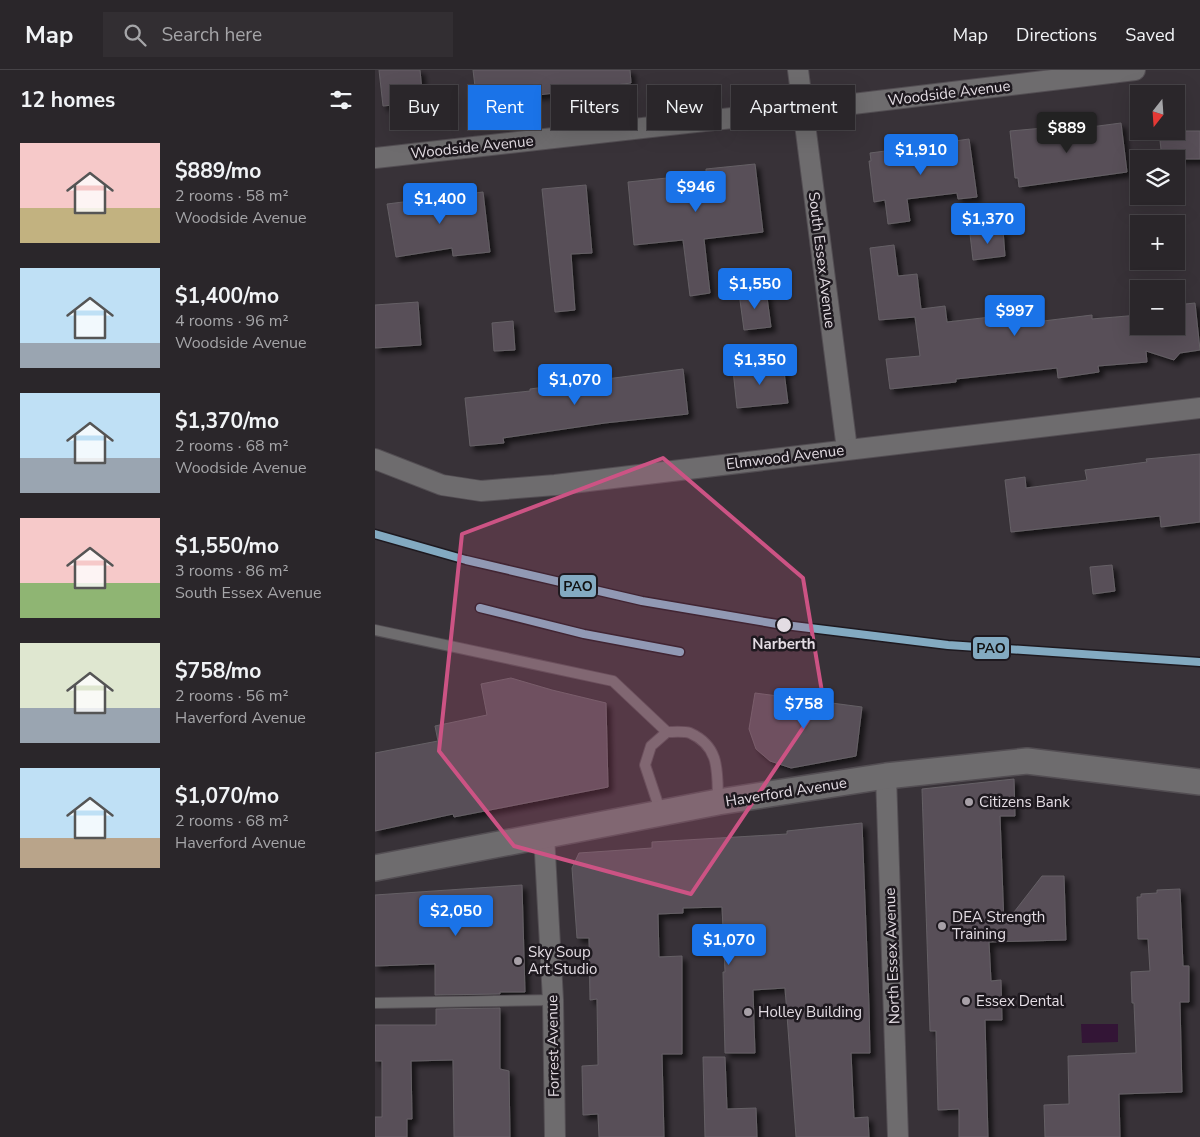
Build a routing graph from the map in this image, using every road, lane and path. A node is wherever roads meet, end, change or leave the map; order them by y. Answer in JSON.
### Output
{"nodes":[{"id":1,"x":798,"y":70,"type":"edge"},
{"id":2,"x":1135,"y":70,"type":"edge"},
{"id":3,"x":800,"y":85,"type":"edge"},
{"id":4,"x":855,"y":104,"type":"edge"},
{"id":5,"x":731,"y":118,"type":"edge"},
{"id":6,"x":806,"y":130,"type":"edge"},
{"id":7,"x":375,"y":158,"type":"edge"},
{"id":8,"x":1200,"y":408,"type":"edge"},
{"id":9,"x":847,"y":449,"type":"junction"},
{"id":10,"x":375,"y":459,"type":"edge"},
{"id":11,"x":375,"y":630,"type":"edge"},
{"id":12,"x":667,"y":732,"type":"junction"},
{"id":13,"x":886,"y":776,"type":"junction"},
{"id":14,"x":1200,"y":782,"type":"edge"},
{"id":15,"x":718,"y":802,"type":"junction"},
{"id":16,"x":661,"y":814,"type":"junction"},
{"id":17,"x":544,"y":835,"type":"junction"},
{"id":18,"x":375,"y":868,"type":"edge"},
{"id":19,"x":553,"y":1000,"type":"junction"},
{"id":20,"x":375,"y":1003,"type":"edge"},
{"id":21,"x":555,"y":1137,"type":"edge"},
{"id":22,"x":898,"y":1137,"type":"edge"}],
"edges":[{"from":1,"to":3,"type":"street","name":"South Essex Avenue"},
{"from":2,"to":4,"type":"street","name":"Woodside Avenue"},
{"from":5,"to":7,"type":"street","name":"Woodside Avenue"},
{"from":6,"to":9,"type":"street","name":"South Essex Avenue"},
{"from":8,"to":9,"type":"street","name":"Elmwood Avenue"},
{"from":9,"to":10,"type":"street","name":"Elmwood Avenue"},
{"from":11,"to":12,"type":"lane"},
{"from":12,"to":15,"type":"lane"},
{"from":12,"to":16,"type":"lane"},
{"from":13,"to":14,"type":"street","name":"Haverford Avenue"},
{"from":13,"to":15,"type":"street","name":"Haverford Avenue"},
{"from":13,"to":22,"type":"street","name":"North Essex Avenue"},
{"from":15,"to":16,"type":"street","name":"Haverford Avenue"},
{"from":16,"to":17,"type":"street","name":"Haverford Avenue"},
{"from":17,"to":18,"type":"street","name":"Haverford Avenue"},
{"from":17,"to":19,"type":"street","name":"Forrest Avenue"},
{"from":19,"to":20,"type":"lane"},
{"from":19,"to":21,"type":"street","name":"Forrest Avenue"}]}
